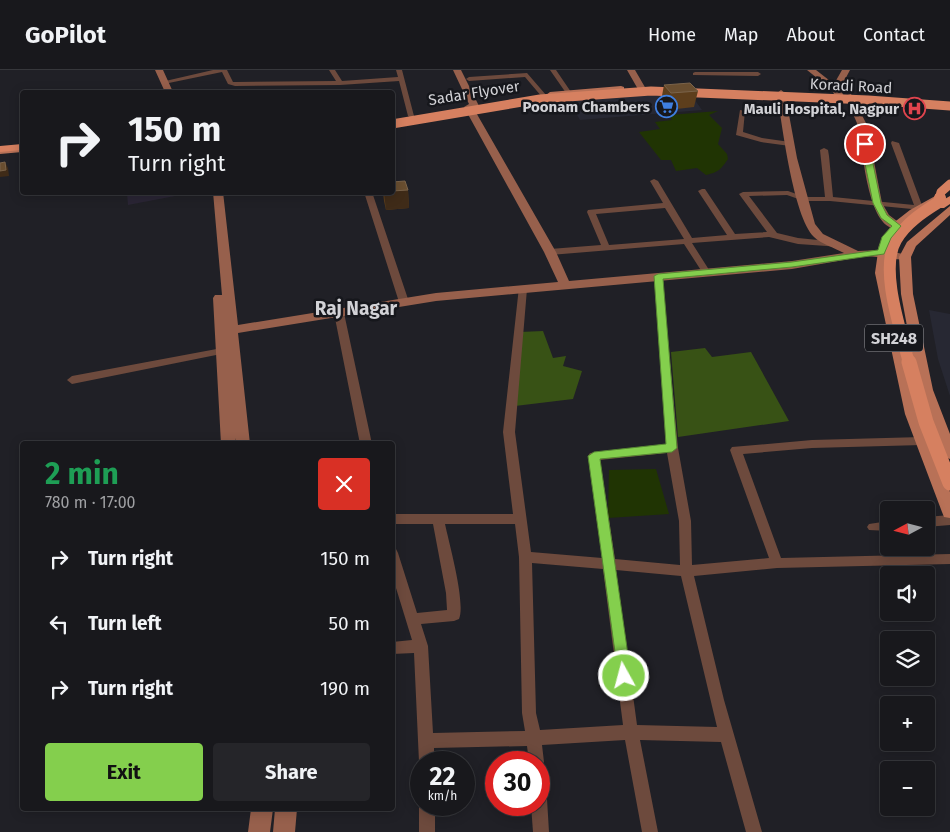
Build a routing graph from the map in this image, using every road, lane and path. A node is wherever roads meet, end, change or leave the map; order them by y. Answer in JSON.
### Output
{"nodes":[{"id":1,"x":152,"y":70,"type":"edge"},
{"id":2,"x":159,"y":70,"type":"edge"},
{"id":3,"x":223,"y":70,"type":"edge"},
{"id":4,"x":332,"y":70,"type":"edge"},
{"id":5,"x":399,"y":70,"type":"edge"},
{"id":6,"x":457,"y":70,"type":"edge"},
{"id":7,"x":552,"y":70,"type":"edge"},
{"id":8,"x":631,"y":70,"type":"edge"},
{"id":9,"x":811,"y":70,"type":"edge"},
{"id":10,"x":846,"y":70,"type":"edge"},
{"id":11,"x":694,"y":72,"type":"edge"},
{"id":12,"x":732,"y":72,"type":"edge"},
{"id":13,"x":467,"y":74,"type":"edge"},
{"id":14,"x":758,"y":74,"type":"dead end"},
{"id":15,"x":402,"y":79,"type":"junction"},
{"id":16,"x":340,"y":83,"type":"junction"},
{"id":17,"x":161,"y":86,"type":"edge"},
{"id":18,"x":642,"y":89,"type":"junction"},
{"id":19,"x":700,"y":91,"type":"junction"},
{"id":20,"x":568,"y":92,"type":"junction"},
{"id":21,"x":544,"y":96,"type":"junction"},
{"id":22,"x":782,"y":96,"type":"junction"},
{"id":23,"x":843,"y":96,"type":"junction"},
{"id":24,"x":950,"y":105,"type":"edge"},
{"id":25,"x":474,"y":108,"type":"junction"},
{"id":26,"x":742,"y":111,"type":"dead end"},
{"id":27,"x":412,"y":116,"type":"junction"},
{"id":28,"x":395,"y":122,"type":"edge"},
{"id":29,"x":395,"y":122,"type":"edge"},
{"id":30,"x":395,"y":123,"type":"edge"},
{"id":31,"x":20,"y":142,"type":"edge"},
{"id":32,"x":895,"y":143,"type":"dead end"},
{"id":33,"x":790,"y":144,"type":"junction"},
{"id":34,"x":1,"y":147,"type":"edge"},
{"id":35,"x":20,"y":148,"type":"edge"},
{"id":36,"x":824,"y":150,"type":"dead end"},
{"id":37,"x":654,"y":181,"type":"dead end"},
{"id":38,"x":950,"y":184,"type":"edge"},
{"id":39,"x":950,"y":190,"type":"edge"},
{"id":40,"x":702,"y":191,"type":"dead end"},
{"id":41,"x":208,"y":195,"type":"edge"},
{"id":42,"x":218,"y":195,"type":"edge"},
{"id":43,"x":369,"y":195,"type":"edge"},
{"id":44,"x":804,"y":199,"type":"junction"},
{"id":45,"x":830,"y":199,"type":"junction"},
{"id":46,"x":950,"y":199,"type":"edge"},
{"id":47,"x":877,"y":203,"type":"junction"},
{"id":48,"x":668,"y":205,"type":"junction"},
{"id":49,"x":919,"y":208,"type":"junction"},
{"id":50,"x":950,"y":209,"type":"edge"},
{"id":51,"x":897,"y":226,"type":"junction"},
{"id":52,"x":774,"y":234,"type":"junction"},
{"id":53,"x":732,"y":237,"type":"junction"},
{"id":54,"x":688,"y":241,"type":"junction"},
{"id":55,"x":839,"y":246,"type":"junction"},
{"id":56,"x":606,"y":247,"type":"junction"},
{"id":57,"x":550,"y":252,"type":"junction"},
{"id":58,"x":881,"y":253,"type":"junction"},
{"id":59,"x":857,"y":255,"type":"junction"},
{"id":60,"x":905,"y":258,"type":"junction"},
{"id":61,"x":707,"y":273,"type":"junction"},
{"id":62,"x":658,"y":276,"type":"junction"},
{"id":63,"x":565,"y":285,"type":"junction"},
{"id":64,"x":522,"y":289,"type":"junction"},
{"id":65,"x":404,"y":302,"type":"junction"},
{"id":66,"x":339,"y":313,"type":"junction"},
{"id":67,"x":226,"y":331,"type":"junction"},
{"id":68,"x":222,"y":351,"type":"junction"},
{"id":69,"x":72,"y":380,"type":"dead end"},
{"id":70,"x":922,"y":440,"type":"junction"},
{"id":71,"x":228,"y":441,"type":"edge"},
{"id":72,"x":243,"y":441,"type":"edge"},
{"id":73,"x":365,"y":441,"type":"edge"},
{"id":74,"x":672,"y":448,"type":"junction"},
{"id":75,"x":950,"y":453,"type":"edge"},
{"id":76,"x":950,"y":470,"type":"edge"},
{"id":77,"x":950,"y":483,"type":"edge"},
{"id":78,"x":950,"y":512,"type":"edge"},
{"id":79,"x":520,"y":518,"type":"junction"},
{"id":80,"x":395,"y":519,"type":"edge"},
{"id":81,"x":438,"y":519,"type":"junction"},
{"id":82,"x":950,"y":520,"type":"edge"},
{"id":83,"x":935,"y":521,"type":"edge"},
{"id":84,"x":873,"y":527,"type":"dead end"},
{"id":85,"x":880,"y":527,"type":"edge"},
{"id":86,"x":525,"y":557,"type":"junction"},
{"id":87,"x":950,"y":559,"type":"edge"},
{"id":88,"x":395,"y":563,"type":"edge"},
{"id":89,"x":777,"y":563,"type":"junction"},
{"id":90,"x":609,"y":564,"type":"junction"},
{"id":91,"x":686,"y":571,"type":"junction"},
{"id":92,"x":412,"y":619,"type":"junction"},
{"id":93,"x":420,"y":646,"type":"junction"},
{"id":94,"x":395,"y":648,"type":"edge"},
{"id":95,"x":631,"y":732,"type":"junction"},
{"id":96,"x":727,"y":735,"type":"junction"},
{"id":97,"x":534,"y":738,"type":"junction"},
{"id":98,"x":426,"y":741,"type":"junction"},
{"id":99,"x":426,"y":751,"type":"edge"},
{"id":100,"x":535,"y":751,"type":"edge"},
{"id":101,"x":262,"y":811,"type":"edge"},
{"id":102,"x":286,"y":811,"type":"edge"},
{"id":103,"x":427,"y":816,"type":"edge"},
{"id":104,"x":540,"y":816,"type":"edge"},
{"id":105,"x":259,"y":832,"type":"edge"},
{"id":106,"x":284,"y":832,"type":"edge"},
{"id":107,"x":427,"y":832,"type":"edge"},
{"id":108,"x":541,"y":832,"type":"edge"},
{"id":109,"x":650,"y":832,"type":"edge"},
{"id":110,"x":754,"y":832,"type":"edge"}],
"edges":[{"from":1,"to":17,"type":"street"},
{"from":2,"to":17,"type":"street"},
{"from":3,"to":16,"type":"street"},
{"from":3,"to":17,"type":"street"},
{"from":4,"to":16,"type":"street"},
{"from":5,"to":15,"type":"street"},
{"from":6,"to":25,"type":"street"},
{"from":7,"to":20,"type":"street"},
{"from":8,"to":18,"type":"street"},
{"from":9,"to":23,"type":"street"},
{"from":10,"to":23,"type":"street"},
{"from":11,"to":12,"type":"street"},
{"from":11,"to":19,"type":"street"},
{"from":12,"to":14,"type":"street"},
{"from":13,"to":21,"type":"street"},
{"from":13,"to":25,"type":"street"},
{"from":15,"to":16,"type":"street"},
{"from":15,"to":27,"type":"street"},
{"from":18,"to":19,"type":"main road","name":"Koradi Road"},
{"from":18,"to":20,"type":"main road","name":"Koradi Road"},
{"from":19,"to":22,"type":"main road","name":"Koradi Road"},
{"from":20,"to":21,"type":"main road","name":"Koradi Road"},
{"from":21,"to":25,"type":"main road","name":"Koradi Road"},
{"from":22,"to":23,"type":"main road","name":"Koradi Road"},
{"from":22,"to":25,"type":"main road","name":"Koradi Road"},
{"from":22,"to":33,"type":"street"},
{"from":23,"to":24,"type":"main road","name":"Koradi Road"},
{"from":23,"to":47,"type":"street"},
{"from":24,"to":30,"type":"highway","name":"Sadar Flyover","bridge":true},
{"from":25,"to":27,"type":"main road","name":"Koradi Road"},
{"from":25,"to":28,"type":"main road","name":"Koradi Road"},
{"from":25,"to":57,"type":"street"},
{"from":26,"to":33,"type":"street"},
{"from":27,"to":29,"type":"main road","name":"Koradi Road"},
{"from":31,"to":34,"type":"highway"},
{"from":32,"to":49,"type":"street"},
{"from":33,"to":44,"type":"street"},
{"from":34,"to":35,"type":"main road"},
{"from":36,"to":45,"type":"street"},
{"from":37,"to":48,"type":"street"},
{"from":38,"to":77,"type":"highway","bridge":true},
{"from":39,"to":49,"type":"main road"},
{"from":40,"to":53,"type":"street"},
{"from":41,"to":67,"type":"street"},
{"from":42,"to":67,"type":"street"},
{"from":43,"to":65,"type":"street"},
{"from":44,"to":45,"type":"street"},
{"from":44,"to":52,"type":"street"},
{"from":44,"to":55,"type":"street"},
{"from":45,"to":47,"type":"street"},
{"from":46,"to":76,"type":"highway","bridge":true},
{"from":47,"to":49,"type":"street"},
{"from":47,"to":51,"type":"street"},
{"from":48,"to":54,"type":"street"},
{"from":48,"to":56,"type":"street"},
{"from":49,"to":51,"type":"main road"},
{"from":50,"to":60,"type":"main road"},
{"from":51,"to":58,"type":"main road"},
{"from":52,"to":53,"type":"street"},
{"from":52,"to":55,"type":"street"},
{"from":53,"to":54,"type":"street"},
{"from":54,"to":56,"type":"street"},
{"from":54,"to":61,"type":"street"},
{"from":55,"to":59,"type":"street"},
{"from":56,"to":57,"type":"street"},
{"from":57,"to":63,"type":"street"},
{"from":58,"to":59,"type":"street"},
{"from":58,"to":60,"type":"street"},
{"from":58,"to":70,"type":"main road","number":"SH248"},
{"from":59,"to":61,"type":"street"},
{"from":60,"to":75,"type":"main road","number":"SH248"},
{"from":61,"to":62,"type":"street"},
{"from":62,"to":63,"type":"street"},
{"from":62,"to":74,"type":"street"},
{"from":63,"to":64,"type":"street"},
{"from":64,"to":65,"type":"street"},
{"from":64,"to":79,"type":"street"},
{"from":65,"to":66,"type":"street"},
{"from":66,"to":67,"type":"street"},
{"from":66,"to":73,"type":"street"},
{"from":67,"to":68,"type":"street"},
{"from":67,"to":72,"type":"street"},
{"from":68,"to":69,"type":"street"},
{"from":68,"to":71,"type":"street"},
{"from":70,"to":78,"type":"main road","number":"SH248"},
{"from":70,"to":89,"type":"street"},
{"from":74,"to":90,"type":"street"},
{"from":74,"to":91,"type":"street"},
{"from":79,"to":81,"type":"street"},
{"from":79,"to":86,"type":"street"},
{"from":80,"to":81,"type":"street"},
{"from":81,"to":92,"type":"street"},
{"from":82,"to":83,"type":"street"},
{"from":84,"to":85,"type":"street"},
{"from":86,"to":90,"type":"street"},
{"from":86,"to":97,"type":"street"},
{"from":87,"to":89,"type":"street"},
{"from":88,"to":92,"type":"street"},
{"from":89,"to":91,"type":"street"},
{"from":90,"to":91,"type":"street"},
{"from":90,"to":95,"type":"street"},
{"from":91,"to":96,"type":"street"},
{"from":92,"to":93,"type":"street"},
{"from":93,"to":94,"type":"street"},
{"from":93,"to":98,"type":"street"},
{"from":95,"to":96,"type":"street"},
{"from":95,"to":97,"type":"street"},
{"from":95,"to":109,"type":"street"},
{"from":96,"to":110,"type":"street"},
{"from":97,"to":98,"type":"street"},
{"from":97,"to":100,"type":"street"},
{"from":98,"to":99,"type":"street"},
{"from":101,"to":105,"type":"street"},
{"from":102,"to":106,"type":"street"},
{"from":103,"to":107,"type":"street"},
{"from":104,"to":108,"type":"street"}]}
